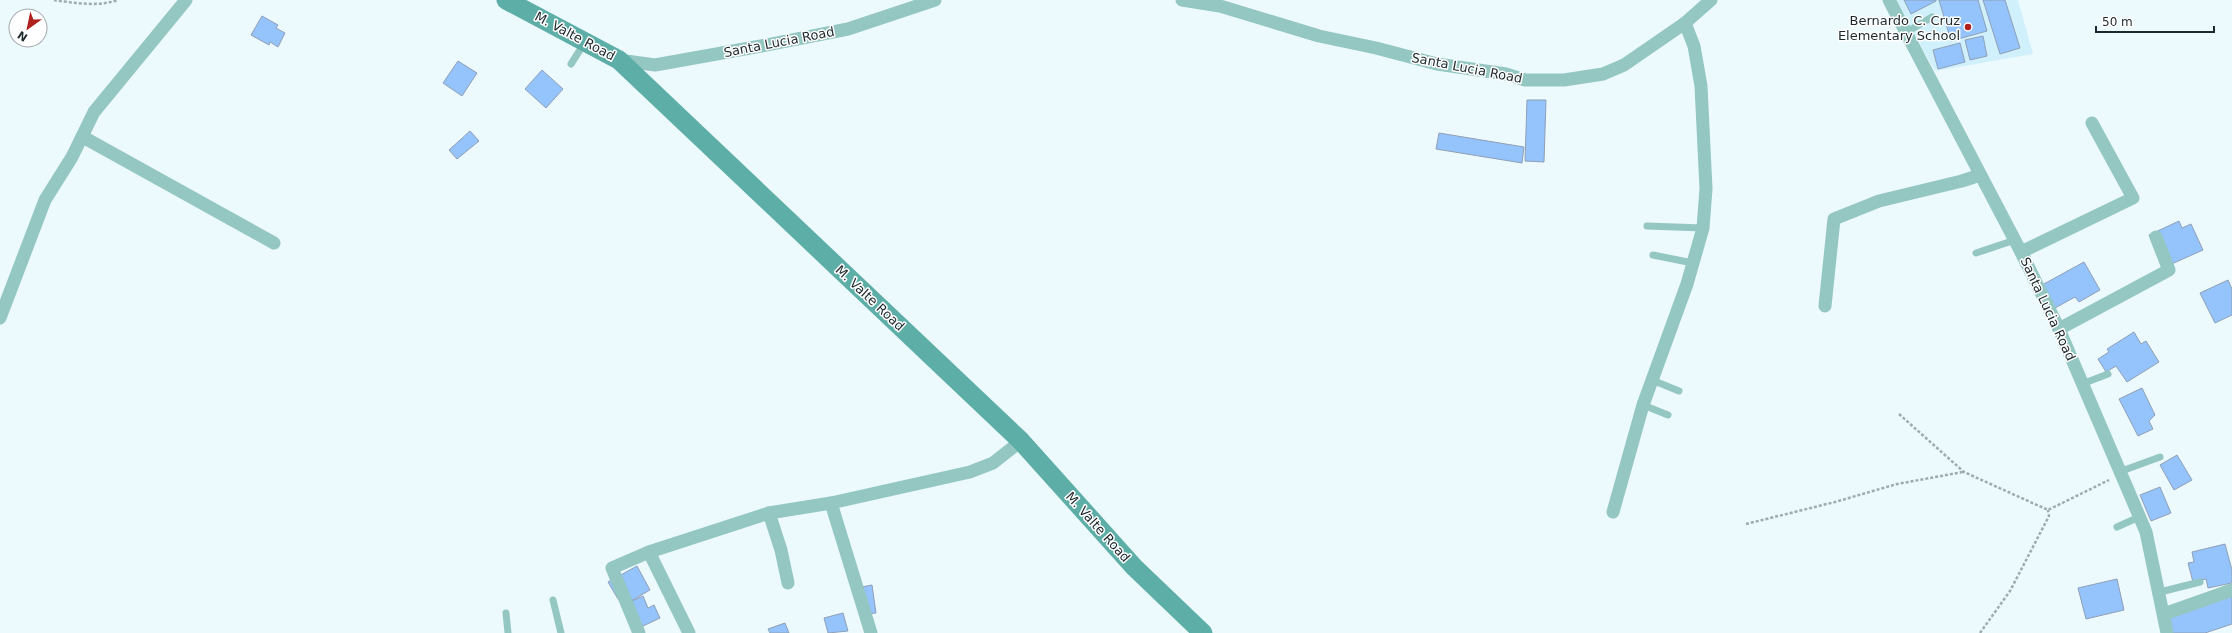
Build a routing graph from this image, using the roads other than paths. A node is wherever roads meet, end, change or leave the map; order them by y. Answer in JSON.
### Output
{"nodes":[{"id":1,"x":186,"y":0,"type":"edge"},
{"id":2,"x":506,"y":0,"type":"edge"},
{"id":3,"x":935,"y":0,"type":"edge"},
{"id":4,"x":1182,"y":0,"type":"edge"},
{"id":5,"x":1711,"y":0,"type":"edge"},
{"id":6,"x":1889,"y":0,"type":"edge"},
{"id":7,"x":1932,"y":17,"type":"dead end"},
{"id":8,"x":1685,"y":23,"type":"junction"},
{"id":9,"x":1907,"y":32,"type":"junction"},
{"id":10,"x":585,"y":42,"type":"junction"},
{"id":11,"x":619,"y":60,"type":"junction"},
{"id":12,"x":571,"y":64,"type":"dead end"},
{"id":13,"x":2092,"y":123,"type":"dead end"},
{"id":14,"x":83,"y":137,"type":"junction"},
{"id":15,"x":1980,"y":174,"type":"junction"},
{"id":16,"x":1647,"y":226,"type":"dead end"},
{"id":17,"x":1703,"y":228,"type":"junction"},
{"id":18,"x":2156,"y":237,"type":"dead end"},
{"id":19,"x":2015,"y":240,"type":"junction"},
{"id":20,"x":274,"y":243,"type":"dead end"},
{"id":21,"x":2021,"y":252,"type":"junction"},
{"id":22,"x":1976,"y":253,"type":"dead end"},
{"id":23,"x":1653,"y":255,"type":"dead end"},
{"id":24,"x":1693,"y":263,"type":"junction"},
{"id":25,"x":1825,"y":306,"type":"dead end"},
{"id":26,"x":0,"y":318,"type":"edge"},
{"id":27,"x":2059,"y":329,"type":"junction"},
{"id":28,"x":2108,"y":374,"type":"dead end"},
{"id":29,"x":1652,"y":380,"type":"junction"},
{"id":30,"x":2082,"y":384,"type":"junction"},
{"id":31,"x":1679,"y":391,"type":"dead end"},
{"id":32,"x":1643,"y":406,"type":"junction"},
{"id":33,"x":1668,"y":415,"type":"dead end"},
{"id":34,"x":1021,"y":441,"type":"junction"},
{"id":35,"x":2160,"y":457,"type":"dead end"},
{"id":36,"x":2120,"y":474,"type":"junction"},
{"id":37,"x":832,"y":503,"type":"junction"},
{"id":38,"x":1613,"y":512,"type":"dead end"},
{"id":39,"x":769,"y":513,"type":"junction"},
{"id":40,"x":2140,"y":517,"type":"junction"},
{"id":41,"x":2117,"y":527,"type":"dead end"},
{"id":42,"x":649,"y":552,"type":"junction"},
{"id":43,"x":2200,"y":582,"type":"dead end"},
{"id":44,"x":788,"y":584,"type":"dead end"},
{"id":45,"x":2232,"y":590,"type":"edge"},
{"id":46,"x":2160,"y":592,"type":"junction"},
{"id":47,"x":553,"y":600,"type":"dead end"},
{"id":48,"x":506,"y":613,"type":"dead end"},
{"id":49,"x":2164,"y":614,"type":"junction"},
{"id":50,"x":508,"y":633,"type":"edge"},
{"id":51,"x":561,"y":633,"type":"edge"},
{"id":52,"x":639,"y":633,"type":"edge"},
{"id":53,"x":689,"y":633,"type":"edge"},
{"id":54,"x":871,"y":633,"type":"edge"},
{"id":55,"x":1203,"y":633,"type":"edge"},
{"id":56,"x":2167,"y":633,"type":"edge"}],
"edges":[{"from":1,"to":14,"type":"street"},
{"from":2,"to":10,"type":"main road","name":"M. Valte Road"},
{"from":3,"to":11,"type":"street","name":"Santa Lucia Road"},
{"from":4,"to":8,"type":"street","name":"Santa Lucia Road"},
{"from":5,"to":8,"type":"street","name":"Santa Lucia Road"},
{"from":6,"to":9,"type":"street","name":"Santa Lucia Road"},
{"from":7,"to":9,"type":"lane"},
{"from":8,"to":17,"type":"street"},
{"from":9,"to":15,"type":"street","name":"Santa Lucia Road"},
{"from":10,"to":11,"type":"main road","name":"M. Valte Road"},
{"from":10,"to":12,"type":"lane"},
{"from":11,"to":34,"type":"main road","name":"M. Valte Road"},
{"from":13,"to":21,"type":"street"},
{"from":14,"to":20,"type":"street"},
{"from":14,"to":26,"type":"street"},
{"from":15,"to":19,"type":"street","name":"Santa Lucia Road"},
{"from":15,"to":25,"type":"street"},
{"from":16,"to":17,"type":"lane"},
{"from":17,"to":24,"type":"street"},
{"from":18,"to":27,"type":"street"},
{"from":19,"to":21,"type":"street","name":"Santa Lucia Road"},
{"from":19,"to":22,"type":"lane"},
{"from":21,"to":27,"type":"street","name":"Santa Lucia Road"},
{"from":23,"to":24,"type":"lane"},
{"from":24,"to":29,"type":"street"},
{"from":27,"to":30,"type":"street","name":"Santa Lucia Road"},
{"from":28,"to":30,"type":"lane"},
{"from":29,"to":31,"type":"lane"},
{"from":29,"to":32,"type":"street"},
{"from":30,"to":36,"type":"street","name":"Santa Lucia Road"},
{"from":32,"to":33,"type":"lane"},
{"from":32,"to":38,"type":"street"},
{"from":34,"to":37,"type":"street"},
{"from":34,"to":55,"type":"main road","name":"M. Valte Road"},
{"from":35,"to":36,"type":"lane"},
{"from":36,"to":40,"type":"street","name":"Santa Lucia Road"},
{"from":37,"to":39,"type":"street"},
{"from":37,"to":54,"type":"street"},
{"from":39,"to":42,"type":"street"},
{"from":39,"to":44,"type":"street"},
{"from":40,"to":41,"type":"lane"},
{"from":40,"to":46,"type":"street","name":"Santa Lucia Road"},
{"from":42,"to":52,"type":"street"},
{"from":42,"to":53,"type":"street"},
{"from":43,"to":46,"type":"lane"},
{"from":45,"to":49,"type":"street"},
{"from":46,"to":49,"type":"street","name":"Santa Lucia Road"},
{"from":47,"to":51,"type":"lane"},
{"from":48,"to":50,"type":"lane"},
{"from":49,"to":56,"type":"street","name":"Santa Lucia Road"}]}
